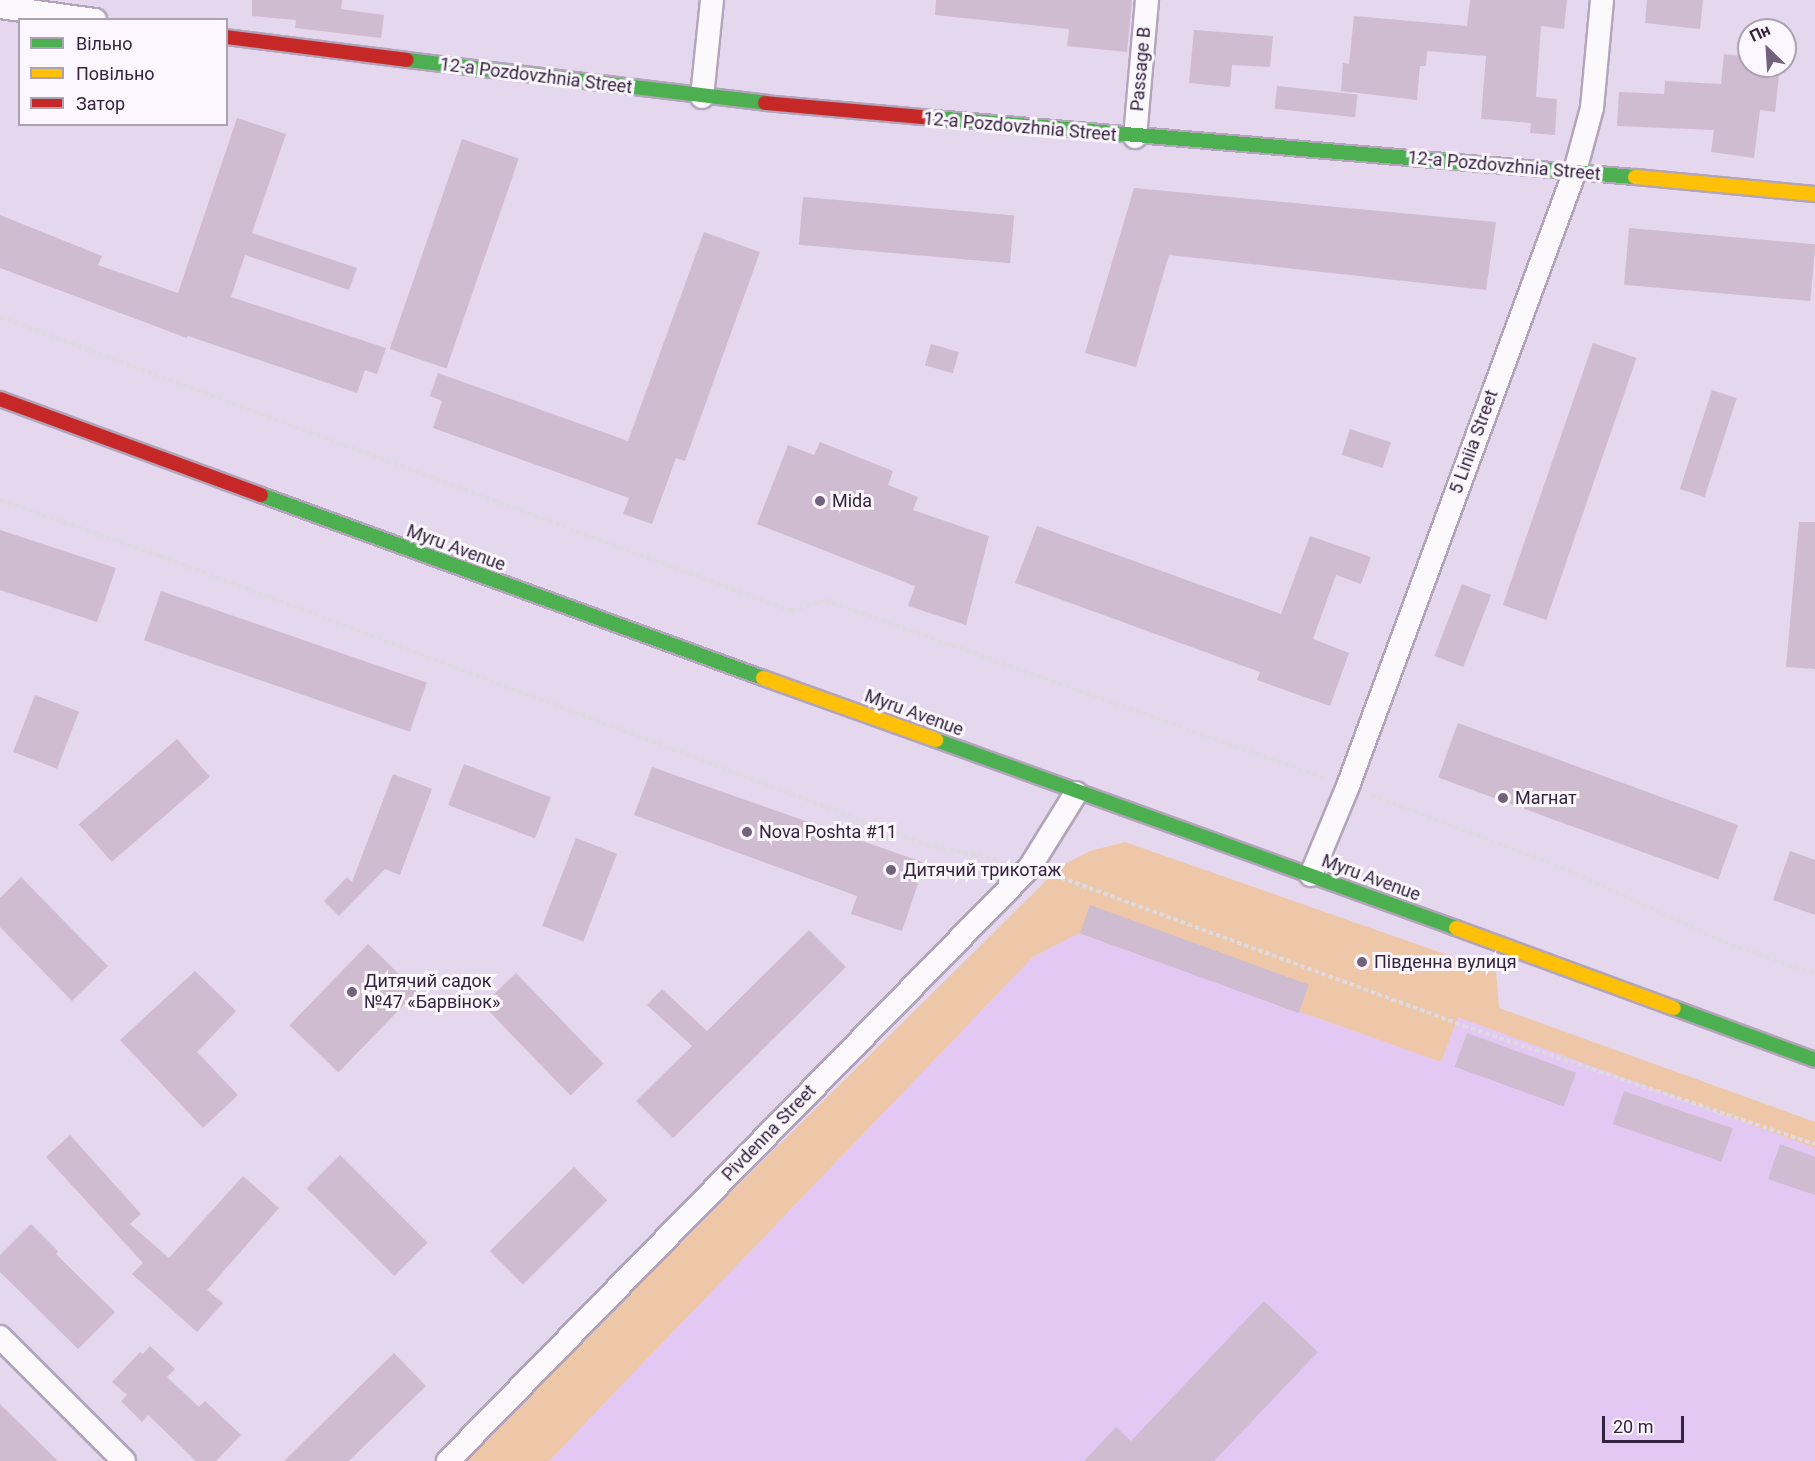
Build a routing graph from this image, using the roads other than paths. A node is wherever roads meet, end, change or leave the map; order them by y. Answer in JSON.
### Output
{"nodes":[{"id":1,"x":712,"y":0,"type":"edge"},
{"id":2,"x":1148,"y":0,"type":"edge"},
{"id":3,"x":1602,"y":0,"type":"edge"},
{"id":4,"x":0,"y":7,"type":"edge"},
{"id":5,"x":80,"y":18,"type":"edge"},
{"id":6,"x":228,"y":37,"type":"edge"},
{"id":7,"x":702,"y":97,"type":"junction"},
{"id":8,"x":1136,"y":137,"type":"junction"},
{"id":9,"x":1575,"y":171,"type":"junction"},
{"id":10,"x":1815,"y":194,"type":"edge"},
{"id":11,"x":0,"y":399,"type":"edge"},
{"id":12,"x":1076,"y":793,"type":"junction"},
{"id":13,"x":1311,"y":875,"type":"junction"},
{"id":14,"x":1815,"y":1060,"type":"edge"},
{"id":15,"x":0,"y":1337,"type":"edge"},
{"id":16,"x":124,"y":1461,"type":"edge"},
{"id":17,"x":448,"y":1461,"type":"edge"}],
"edges":[{"from":1,"to":7,"type":"street"},
{"from":2,"to":8,"type":"street","name":"Passage B"},
{"from":3,"to":9,"type":"street","name":"5 Liniia Street"},
{"from":4,"to":5,"type":"street"},
{"from":6,"to":7,"type":"main road","name":"12-a Pozdovzhnia Street"},
{"from":7,"to":8,"type":"main road","name":"12-a Pozdovzhnia Street"},
{"from":8,"to":9,"type":"main road","name":"12-a Pozdovzhnia Street"},
{"from":9,"to":10,"type":"main road","name":"12-a Pozdovzhnia Street"},
{"from":9,"to":13,"type":"street","name":"5 Liniia Street"},
{"from":11,"to":12,"type":"main road","name":"Myru Avenue"},
{"from":12,"to":13,"type":"main road","name":"Myru Avenue"},
{"from":12,"to":17,"type":"street","name":"Pivdenna Street"},
{"from":13,"to":14,"type":"main road","name":"Myru Avenue"},
{"from":15,"to":16,"type":"street"}]}
